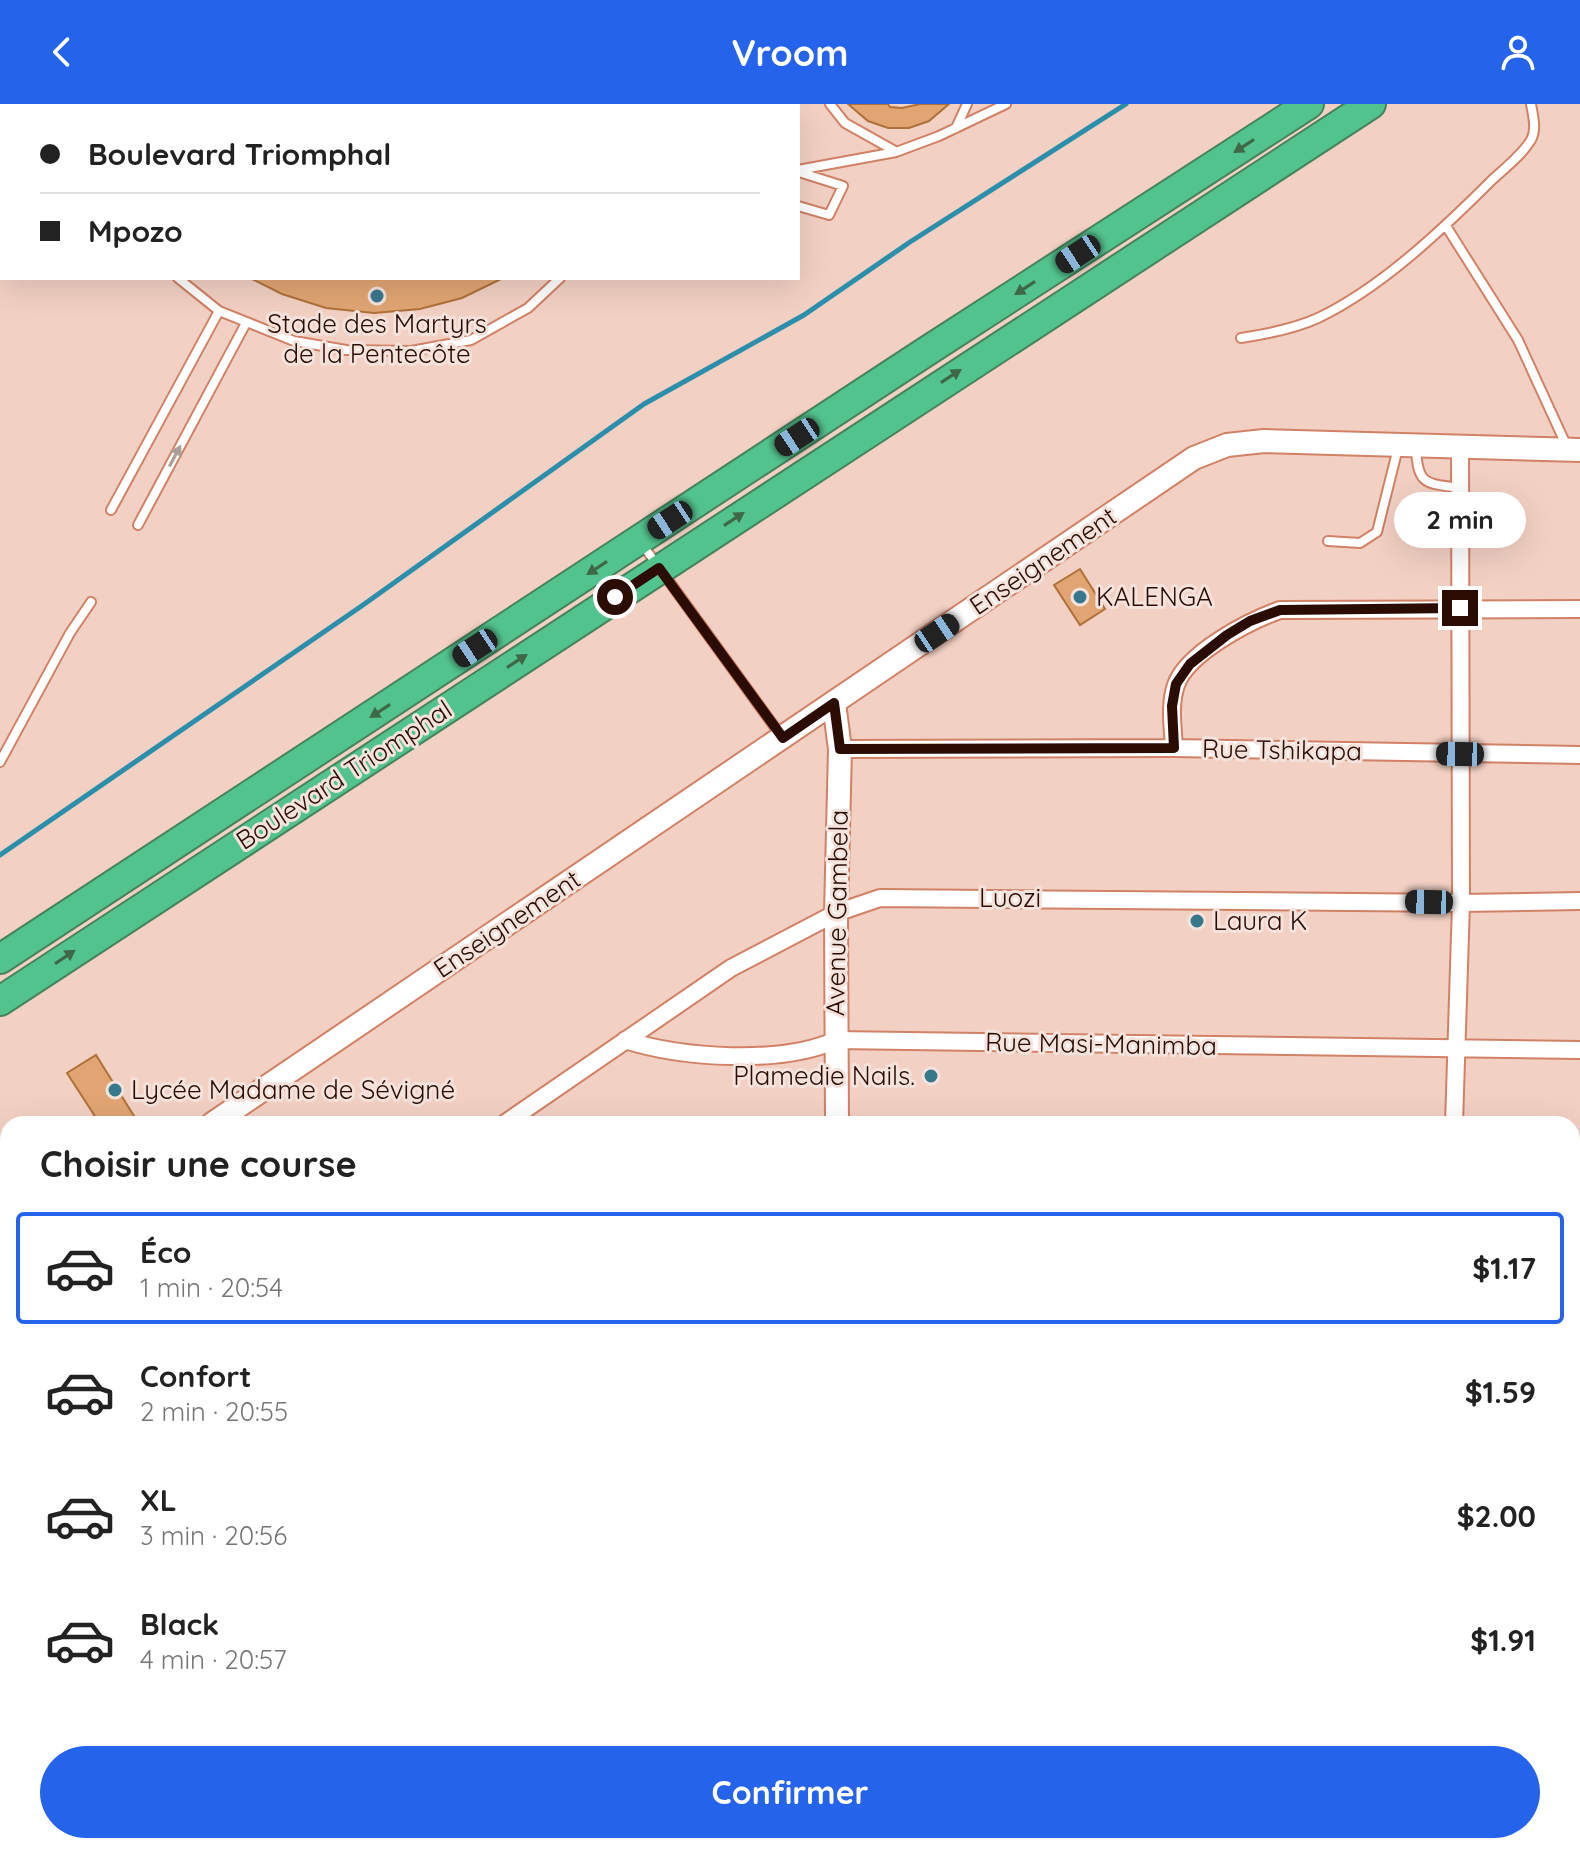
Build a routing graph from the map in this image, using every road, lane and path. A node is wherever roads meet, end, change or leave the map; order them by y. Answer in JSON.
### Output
{"nodes":[{"id":1,"x":830,"y":104,"type":"edge"},
{"id":2,"x":967,"y":104,"type":"edge"},
{"id":3,"x":1006,"y":104,"type":"edge"},
{"id":4,"x":1309,"y":104,"type":"edge"},
{"id":5,"x":1371,"y":104,"type":"edge"},
{"id":6,"x":1531,"y":104,"type":"edge"},
{"id":7,"x":956,"y":128,"type":"junction"},
{"id":8,"x":896,"y":152,"type":"junction"},
{"id":9,"x":800,"y":171,"type":"edge"},
{"id":10,"x":800,"y":172,"type":"edge"},
{"id":11,"x":800,"y":207,"type":"edge"},
{"id":12,"x":1446,"y":226,"type":"junction"},
{"id":13,"x":180,"y":280,"type":"edge"},
{"id":14,"x":558,"y":280,"type":"edge"},
{"id":15,"x":219,"y":311,"type":"junction"},
{"id":16,"x":246,"y":323,"type":"junction"},
{"id":17,"x":1241,"y":338,"type":"dead end"},
{"id":18,"x":1408,"y":444,"type":"junction"},
{"id":19,"x":1460,"y":445,"type":"junction"},
{"id":20,"x":1574,"y":450,"type":"edge"},
{"id":21,"x":1460,"y":489,"type":"junction"},
{"id":22,"x":111,"y":510,"type":"dead end"},
{"id":23,"x":138,"y":525,"type":"dead end"},
{"id":24,"x":639,"y":540,"type":"junction"},
{"id":25,"x":1328,"y":541,"type":"dead end"},
{"id":26,"x":659,"y":568,"type":"junction"},
{"id":27,"x":91,"y":602,"type":"dead end"},
{"id":28,"x":1460,"y":608,"type":"junction"},
{"id":29,"x":1580,"y":609,"type":"edge"},
{"id":30,"x":834,"y":703,"type":"junction"},
{"id":31,"x":783,"y":738,"type":"junction"},
{"id":32,"x":1174,"y":748,"type":"junction"},
{"id":33,"x":840,"y":749,"type":"junction"},
{"id":34,"x":1460,"y":754,"type":"junction"},
{"id":35,"x":1580,"y":755,"type":"edge"},
{"id":36,"x":0,"y":762,"type":"edge"},
{"id":37,"x":1580,"y":901,"type":"edge"},
{"id":38,"x":1461,"y":903,"type":"junction"},
{"id":39,"x":836,"y":913,"type":"junction"},
{"id":40,"x":0,"y":959,"type":"edge"},
{"id":41,"x":0,"y":1001,"type":"edge"},
{"id":42,"x":625,"y":1040,"type":"junction"},
{"id":43,"x":836,"y":1040,"type":"junction"},
{"id":44,"x":1455,"y":1049,"type":"junction"},
{"id":45,"x":1580,"y":1050,"type":"edge"},
{"id":46,"x":224,"y":1116,"type":"edge"},
{"id":47,"x":516,"y":1116,"type":"edge"},
{"id":48,"x":837,"y":1116,"type":"edge"},
{"id":49,"x":1454,"y":1116,"type":"edge"}],
"edges":[{"from":1,"to":8,"type":"lane"},
{"from":2,"to":7,"type":"lane"},
{"from":3,"to":7,"type":"lane"},
{"from":4,"to":24,"type":"highway","name":"Boulevard Triomphal","one_way":true},
{"from":26,"to":5,"type":"highway","name":"Boulevard Triomphal","one_way":true},
{"from":6,"to":12,"type":"lane"},
{"from":7,"to":8,"type":"lane"},
{"from":8,"to":9,"type":"lane"},
{"from":10,"to":11,"type":"lane"},
{"from":12,"to":17,"type":"lane"},
{"from":12,"to":20,"type":"lane"},
{"from":13,"to":15,"type":"lane"},
{"from":14,"to":16,"type":"lane"},
{"from":15,"to":16,"type":"lane"},
{"from":15,"to":22,"type":"lane"},
{"from":23,"to":16,"type":"lane","one_way":true},
{"from":18,"to":19,"type":"street","name":"Enseignement"},
{"from":18,"to":21,"type":"lane"},
{"from":18,"to":25,"type":"lane"},
{"from":18,"to":30,"type":"street","name":"Enseignement"},
{"from":19,"to":20,"type":"street","name":"Enseignement"},
{"from":19,"to":21,"type":"street"},
{"from":21,"to":28,"type":"street"},
{"from":24,"to":26,"type":"lane"},
{"from":24,"to":40,"type":"highway","name":"Boulevard Triomphal","one_way":true},
{"from":26,"to":31,"type":"lane"},
{"from":41,"to":26,"type":"highway","name":"Boulevard Triomphal","one_way":true},
{"from":27,"to":36,"type":"lane"},
{"from":28,"to":29,"type":"street"},
{"from":28,"to":32,"type":"street"},
{"from":28,"to":34,"type":"street"},
{"from":30,"to":31,"type":"street","name":"Enseignement"},
{"from":30,"to":33,"type":"street","name":"Avenue Gambela"},
{"from":31,"to":46,"type":"street","name":"Enseignement"},
{"from":32,"to":33,"type":"street","name":"Rue Tshikapa"},
{"from":32,"to":34,"type":"street","name":"Rue Tshikapa"},
{"from":33,"to":39,"type":"street","name":"Avenue Gambela"},
{"from":34,"to":35,"type":"street","name":"Rue Tshikapa"},
{"from":34,"to":38,"type":"street"},
{"from":37,"to":38,"type":"street","name":"Luozi"},
{"from":38,"to":39,"type":"street","name":"Luozi"},
{"from":38,"to":44,"type":"street"},
{"from":39,"to":42,"type":"street","name":"Luozi"},
{"from":39,"to":43,"type":"street","name":"Avenue Gambela"},
{"from":42,"to":43,"type":"street","name":"Rue Masi-Manimba"},
{"from":42,"to":47,"type":"street","name":"Luozi"},
{"from":43,"to":44,"type":"street","name":"Rue Masi-Manimba"},
{"from":43,"to":48,"type":"street","name":"Avenue Gambela"},
{"from":44,"to":45,"type":"street","name":"Rue Masi-Manimba"},
{"from":44,"to":49,"type":"street"}]}
